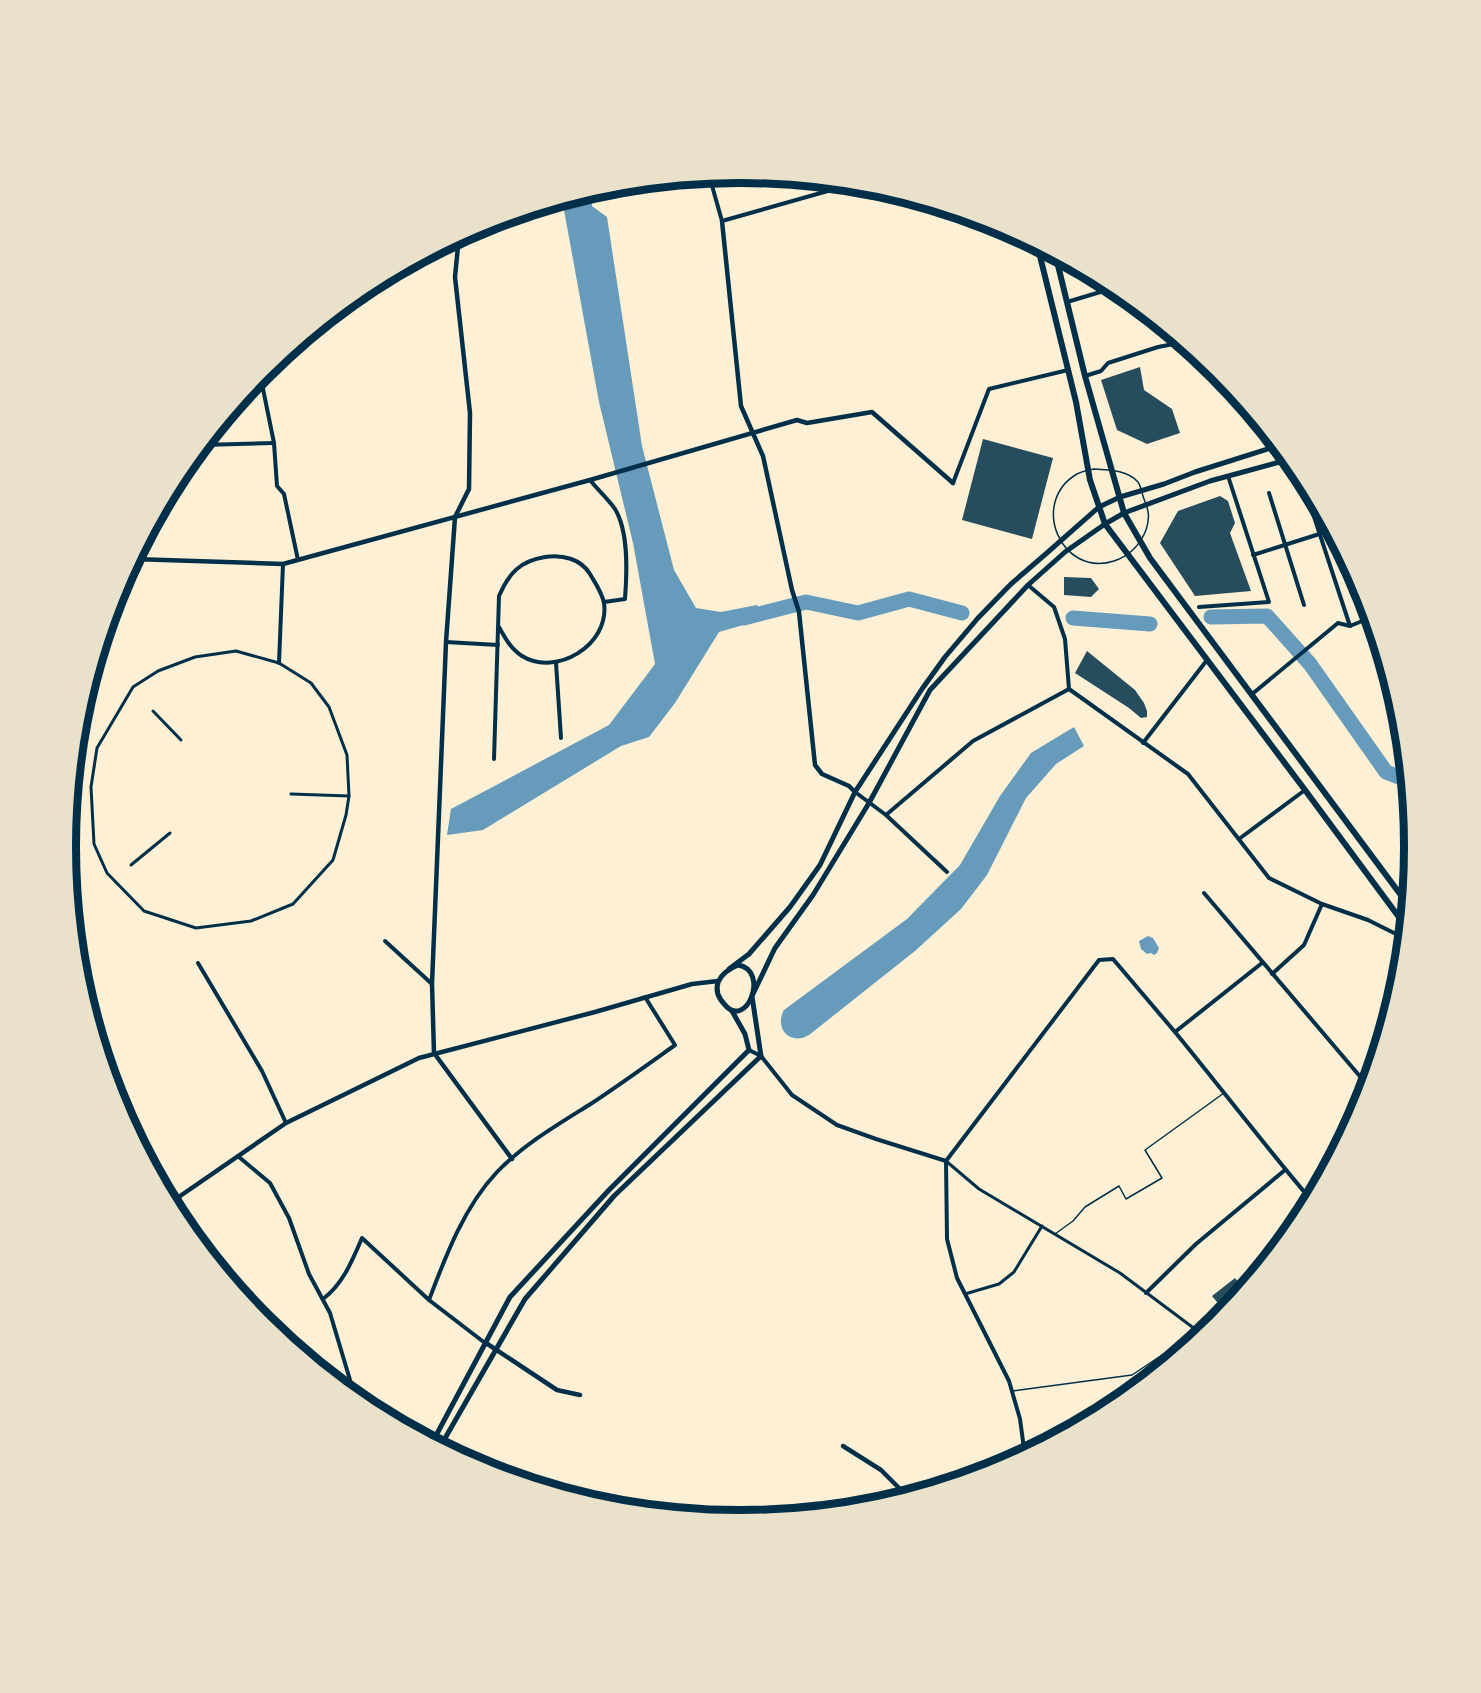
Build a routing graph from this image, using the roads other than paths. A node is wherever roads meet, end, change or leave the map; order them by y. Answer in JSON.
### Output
{"nodes":[{"id":1,"x":711,"y":183,"type":"edge"},
{"id":2,"x":834,"y":189,"type":"edge"},
{"id":3,"x":722,"y":221,"type":"junction"},
{"id":4,"x":458,"y":246,"type":"edge"},
{"id":5,"x":1039,"y":254,"type":"edge"},
{"id":6,"x":1057,"y":263,"type":"edge"},
{"id":7,"x":1104,"y":291,"type":"edge"},
{"id":8,"x":1067,"y":302,"type":"junction"},
{"id":9,"x":1174,"y":344,"type":"edge"},
{"id":10,"x":1068,"y":370,"type":"junction"},
{"id":11,"x":1085,"y":376,"type":"junction"},
{"id":12,"x":262,"y":386,"type":"edge"},
{"id":13,"x":752,"y":433,"type":"junction"},
{"id":14,"x":274,"y":442,"type":"junction"},
{"id":15,"x":212,"y":445,"type":"edge"},
{"id":16,"x":1271,"y":448,"type":"edge"},
{"id":17,"x":1281,"y":462,"type":"edge"},
{"id":18,"x":1228,"y":476,"type":"junction"},
{"id":19,"x":590,"y":480,"type":"junction"},
{"id":20,"x":953,"y":483,"type":"joint"},
{"id":21,"x":1269,"y":493,"type":"dead end"},
{"id":22,"x":1120,"y":496,"type":"junction"},
{"id":23,"x":1309,"y":504,"type":"edge"},
{"id":24,"x":1099,"y":507,"type":"junction"},
{"id":25,"x":1124,"y":513,"type":"junction"},
{"id":26,"x":454,"y":518,"type":"junction"},
{"id":27,"x":1105,"y":524,"type":"junction"},
{"id":28,"x":1325,"y":532,"type":"edge"},
{"id":29,"x":1319,"y":534,"type":"junction"},
{"id":30,"x":1285,"y":545,"type":"junction"},
{"id":31,"x":1254,"y":555,"type":"junction"},
{"id":32,"x":142,"y":559,"type":"edge"},
{"id":33,"x":298,"y":560,"type":"junction"},
{"id":34,"x":284,"y":564,"type":"junction"},
{"id":35,"x":1028,"y":585,"type":"junction"},
{"id":36,"x":604,"y":602,"type":"junction"},
{"id":37,"x":1304,"y":605,"type":"dead end"},
{"id":38,"x":1198,"y":607,"type":"dead end"},
{"id":39,"x":1364,"y":620,"type":"edge"},
{"id":40,"x":1350,"y":626,"type":"junction"},
{"id":41,"x":498,"y":627,"type":"junction"},
{"id":42,"x":446,"y":642,"type":"junction"},
{"id":43,"x":498,"y":645,"type":"junction"},
{"id":44,"x":1207,"y":660,"type":"junction"},
{"id":45,"x":279,"y":663,"type":"junction"},
{"id":46,"x":556,"y":663,"type":"junction"},
{"id":47,"x":1069,"y":689,"type":"junction"},
{"id":48,"x":1251,"y":695,"type":"junction"},
{"id":49,"x":153,"y":711,"type":"dead end"},
{"id":50,"x":561,"y":738,"type":"dead end"},
{"id":51,"x":181,"y":740,"type":"dead end"},
{"id":52,"x":1143,"y":742,"type":"junction"},
{"id":53,"x":494,"y":759,"type":"dead end"},
{"id":54,"x":1305,"y":790,"type":"junction"},
{"id":55,"x":855,"y":792,"type":"junction"},
{"id":56,"x":291,"y":794,"type":"dead end"},
{"id":57,"x":349,"y":796,"type":"junction"},
{"id":58,"x":869,"y":803,"type":"junction"},
{"id":59,"x":886,"y":814,"type":"junction"},
{"id":60,"x":170,"y":833,"type":"dead end"},
{"id":61,"x":1239,"y":840,"type":"junction"},
{"id":62,"x":131,"y":865,"type":"dead end"},
{"id":63,"x":947,"y":872,"type":"dead end"},
{"id":64,"x":1403,"y":888,"type":"edge"},
{"id":65,"x":1398,"y":891,"type":"junction"},
{"id":66,"x":1204,"y":893,"type":"dead end"},
{"id":67,"x":1402,"y":897,"type":"edge"},
{"id":68,"x":1322,"y":904,"type":"junction"},
{"id":69,"x":1400,"y":919,"type":"edge"},
{"id":70,"x":1399,"y":935,"type":"edge"},
{"id":71,"x":385,"y":941,"type":"dead end"},
{"id":72,"x":198,"y":963,"type":"dead end"},
{"id":73,"x":1262,"y":963,"type":"junction"},
{"id":74,"x":729,"y":969,"type":"junction"},
{"id":75,"x":1272,"y":974,"type":"junction"},
{"id":76,"x":718,"y":981,"type":"junction"},
{"id":77,"x":432,"y":984,"type":"junction"},
{"id":78,"x":752,"y":996,"type":"junction"},
{"id":79,"x":645,"y":997,"type":"junction"},
{"id":80,"x":732,"y":1011,"type":"junction"},
{"id":81,"x":1175,"y":1032,"type":"junction"},
{"id":82,"x":749,"y":1050,"type":"junction"},
{"id":83,"x":434,"y":1053,"type":"junction"},
{"id":84,"x":761,"y":1056,"type":"junction"},
{"id":85,"x":1362,"y":1080,"type":"edge"},
{"id":86,"x":1225,"y":1093,"type":"junction"},
{"id":87,"x":286,"y":1123,"type":"junction"},
{"id":88,"x":239,"y":1157,"type":"junction"},
{"id":89,"x":512,"y":1159,"type":"junction"},
{"id":90,"x":946,"y":1161,"type":"junction"},
{"id":91,"x":1285,"y":1170,"type":"junction"},
{"id":92,"x":1306,"y":1194,"type":"edge"},
{"id":93,"x":177,"y":1198,"type":"edge"},
{"id":94,"x":1042,"y":1226,"type":"junction"},
{"id":95,"x":1054,"y":1234,"type":"junction"},
{"id":96,"x":1146,"y":1293,"type":"junction"},
{"id":97,"x":965,"y":1294,"type":"junction"},
{"id":98,"x":323,"y":1299,"type":"junction"},
{"id":99,"x":429,"y":1300,"type":"junction"},
{"id":100,"x":1196,"y":1329,"type":"edge"},
{"id":101,"x":1184,"y":1340,"type":"edge"},
{"id":102,"x":486,"y":1343,"type":"junction"},
{"id":103,"x":495,"y":1351,"type":"junction"},
{"id":104,"x":351,"y":1384,"type":"edge"},
{"id":105,"x":1012,"y":1391,"type":"junction"},
{"id":106,"x":580,"y":1395,"type":"dead end"},
{"id":107,"x":436,"y":1436,"type":"edge"},
{"id":108,"x":444,"y":1440,"type":"edge"},
{"id":109,"x":843,"y":1446,"type":"dead end"},
{"id":110,"x":1024,"y":1447,"type":"edge"},
{"id":111,"x":901,"y":1491,"type":"edge"}],
"edges":[{"from":1,"to":3,"type":"street"},
{"from":2,"to":3,"type":"street"},
{"from":3,"to":13,"type":"street"},
{"from":4,"to":26,"type":"street"},
{"from":5,"to":10,"type":"highway"},
{"from":6,"to":8,"type":"highway"},
{"from":7,"to":8,"type":"street"},
{"from":8,"to":11,"type":"highway"},
{"from":9,"to":11,"type":"street"},
{"from":10,"to":20,"type":"street"},
{"from":10,"to":24,"type":"highway"},
{"from":11,"to":22,"type":"highway"},
{"from":12,"to":14,"type":"street"},
{"from":13,"to":19,"type":"street"},
{"from":13,"to":20,"type":"street"},
{"from":13,"to":55,"type":"street"},
{"from":14,"to":15,"type":"street"},
{"from":14,"to":33,"type":"street"},
{"from":16,"to":22,"type":"main road"},
{"from":17,"to":18,"type":"main road"},
{"from":18,"to":25,"type":"main road"},
{"from":18,"to":31,"type":"street"},
{"from":19,"to":26,"type":"street"},
{"from":19,"to":36,"type":"street"},
{"from":21,"to":30,"type":"street"},
{"from":22,"to":24,"type":"main road"},
{"from":22,"to":25,"type":"highway"},
{"from":23,"to":29,"type":"street"},
{"from":24,"to":27,"type":"highway"},
{"from":24,"to":55,"type":"main road"},
{"from":25,"to":27,"type":"main road"},
{"from":25,"to":48,"type":"highway"},
{"from":26,"to":33,"type":"street"},
{"from":26,"to":42,"type":"street"},
{"from":27,"to":35,"type":"main road"},
{"from":27,"to":44,"type":"highway"},
{"from":28,"to":29,"type":"street"},
{"from":29,"to":30,"type":"street"},
{"from":29,"to":40,"type":"street"},
{"from":30,"to":31,"type":"street"},
{"from":30,"to":37,"type":"street"},
{"from":31,"to":38,"type":"street"},
{"from":32,"to":34,"type":"street"},
{"from":33,"to":34,"type":"street"},
{"from":34,"to":45,"type":"street"},
{"from":35,"to":47,"type":"street"},
{"from":35,"to":58,"type":"main road"},
{"from":36,"to":41,"type":"street"},
{"from":36,"to":46,"type":"street"},
{"from":39,"to":40,"type":"street"},
{"from":40,"to":48,"type":"street"},
{"from":41,"to":43,"type":"street"},
{"from":41,"to":46,"type":"street"},
{"from":42,"to":43,"type":"street"},
{"from":42,"to":77,"type":"street"},
{"from":43,"to":53,"type":"street"},
{"from":44,"to":52,"type":"street"},
{"from":44,"to":54,"type":"highway"},
{"from":45,"to":57,"type":"street"},
{"from":45,"to":57,"type":"street"},
{"from":46,"to":50,"type":"street"},
{"from":47,"to":52,"type":"street"},
{"from":47,"to":59,"type":"street"},
{"from":48,"to":65,"type":"highway"},
{"from":49,"to":51,"type":"street"},
{"from":52,"to":61,"type":"street"},
{"from":54,"to":61,"type":"street"},
{"from":54,"to":69,"type":"highway"},
{"from":55,"to":58,"type":"street"},
{"from":55,"to":74,"type":"main road"},
{"from":56,"to":57,"type":"street"},
{"from":58,"to":59,"type":"street"},
{"from":58,"to":78,"type":"main road"},
{"from":59,"to":63,"type":"street"},
{"from":60,"to":62,"type":"street"},
{"from":61,"to":68,"type":"street"},
{"from":64,"to":65,"type":"street"},
{"from":65,"to":67,"type":"highway"},
{"from":66,"to":73,"type":"street"},
{"from":68,"to":70,"type":"street"},
{"from":68,"to":75,"type":"street"},
{"from":71,"to":77,"type":"street"},
{"from":72,"to":87,"type":"street"},
{"from":73,"to":75,"type":"street"},
{"from":73,"to":81,"type":"street"},
{"from":74,"to":76,"type":"main road"},
{"from":74,"to":78,"type":"main road"},
{"from":75,"to":85,"type":"street"},
{"from":76,"to":79,"type":"street"},
{"from":76,"to":80,"type":"main road"},
{"from":77,"to":83,"type":"street"},
{"from":78,"to":80,"type":"main road"},
{"from":78,"to":84,"type":"main road"},
{"from":79,"to":83,"type":"street"},
{"from":79,"to":89,"type":"street"},
{"from":80,"to":82,"type":"main road"},
{"from":81,"to":86,"type":"street"},
{"from":81,"to":90,"type":"street"},
{"from":82,"to":84,"type":"street"},
{"from":82,"to":102,"type":"main road"},
{"from":83,"to":87,"type":"street"},
{"from":83,"to":89,"type":"street"},
{"from":84,"to":90,"type":"street"},
{"from":84,"to":103,"type":"main road"},
{"from":86,"to":91,"type":"street"},
{"from":86,"to":95,"type":"lane"},
{"from":87,"to":88,"type":"street"},
{"from":88,"to":93,"type":"street"},
{"from":88,"to":98,"type":"street"},
{"from":89,"to":99,"type":"street"},
{"from":90,"to":94,"type":"street"},
{"from":90,"to":97,"type":"street"},
{"from":91,"to":92,"type":"street"},
{"from":91,"to":96,"type":"street"},
{"from":94,"to":95,"type":"street"},
{"from":94,"to":97,"type":"street"},
{"from":95,"to":96,"type":"street"},
{"from":96,"to":100,"type":"street"},
{"from":97,"to":105,"type":"street"},
{"from":98,"to":99,"type":"street"},
{"from":98,"to":104,"type":"street"},
{"from":99,"to":102,"type":"street"},
{"from":101,"to":105,"type":"lane"},
{"from":102,"to":103,"type":"street"},
{"from":102,"to":107,"type":"main road"},
{"from":103,"to":106,"type":"street"},
{"from":103,"to":108,"type":"main road"},
{"from":105,"to":110,"type":"street"},
{"from":109,"to":111,"type":"street"}]}
